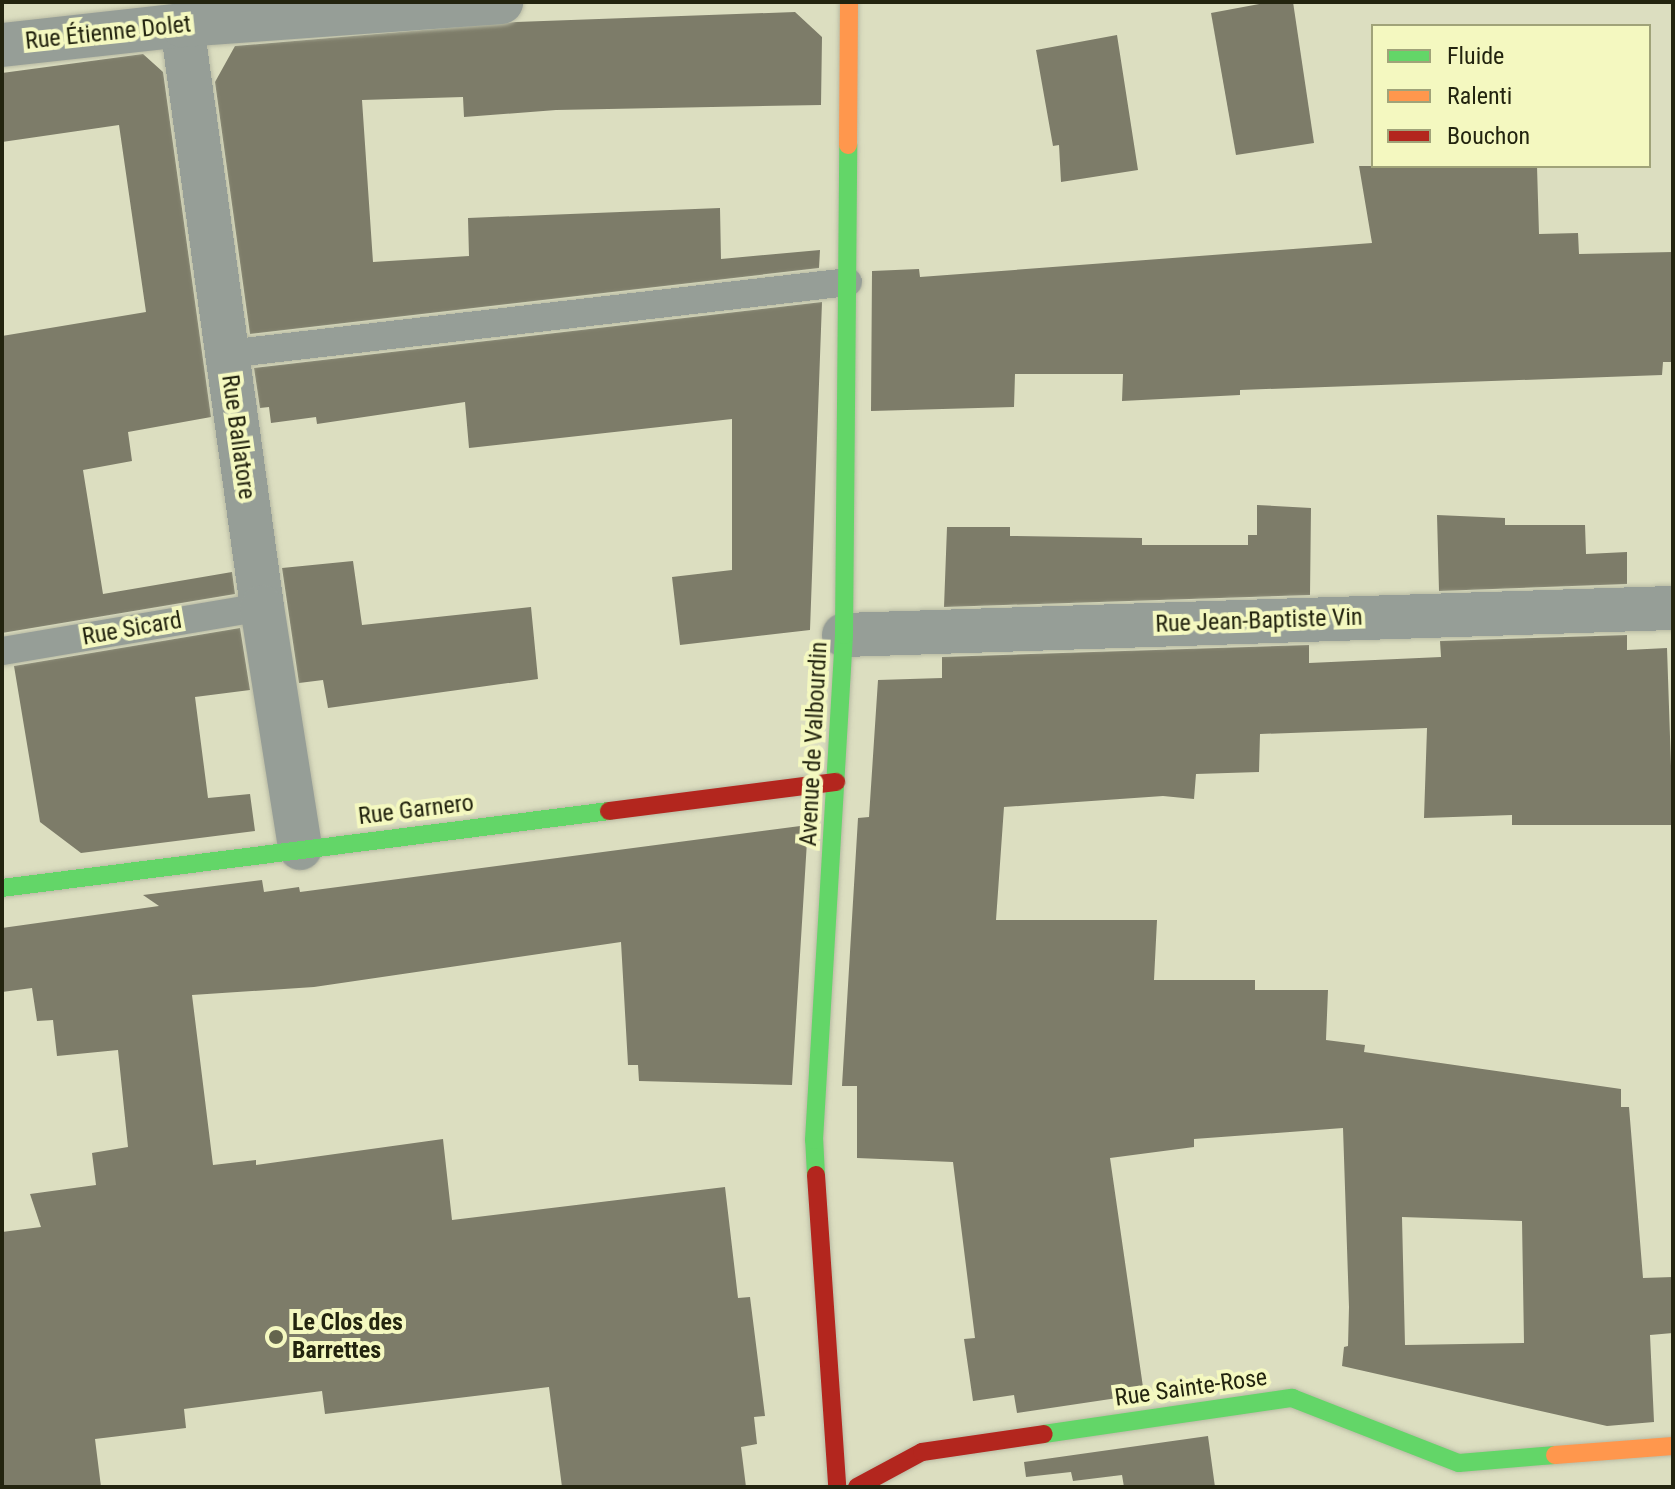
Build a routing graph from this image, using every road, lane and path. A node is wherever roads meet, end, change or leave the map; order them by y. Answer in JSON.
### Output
{"nodes":[{"id":1,"x":501,"y":2,"type":"edge"},
{"id":2,"x":849,"y":2,"type":"edge"},
{"id":3,"x":48,"y":19,"type":"edge"},
{"id":4,"x":182,"y":25,"type":"junction"},
{"id":5,"x":2,"y":45,"type":"edge"},
{"id":6,"x":848,"y":282,"type":"junction"},
{"id":7,"x":227,"y":354,"type":"junction"},
{"id":8,"x":262,"y":607,"type":"junction"},
{"id":9,"x":1673,"y":608,"type":"edge"},
{"id":10,"x":844,"y":635,"type":"junction"},
{"id":11,"x":2,"y":651,"type":"edge"},
{"id":12,"x":836,"y":782,"type":"junction"},
{"id":13,"x":300,"y":848,"type":"junction"},
{"id":14,"x":2,"y":888,"type":"edge"},
{"id":15,"x":1673,"y":1446,"type":"edge"},
{"id":16,"x":837,"y":1487,"type":"edge"},
{"id":17,"x":857,"y":1487,"type":"edge"}],
"edges":[{"from":1,"to":4,"type":"street","name":"Rue Étienne Dolet"},
{"from":2,"to":6,"type":"street","name":"Avenue de Valbourdin"},
{"from":3,"to":4,"type":"street","name":"Rue Étienne Dolet"},
{"from":3,"to":5,"type":"street","name":"Rue Étienne Dolet"},
{"from":4,"to":7,"type":"street","name":"Rue Ballatore"},
{"from":6,"to":7,"type":"lane"},
{"from":6,"to":10,"type":"street","name":"Avenue de Valbourdin"},
{"from":7,"to":8,"type":"street","name":"Rue Ballatore"},
{"from":8,"to":11,"type":"lane","name":"Rue Sicard"},
{"from":8,"to":13,"type":"street","name":"Rue Ballatore"},
{"from":9,"to":10,"type":"street","name":"Rue Jean-Baptiste Vin"},
{"from":10,"to":12,"type":"street","name":"Avenue de Valbourdin"},
{"from":12,"to":13,"type":"street","name":"Rue Garnero"},
{"from":12,"to":16,"type":"street","name":"Avenue de Valbourdin"},
{"from":13,"to":14,"type":"street","name":"Rue Garnero"},
{"from":15,"to":17,"type":"street","name":"Rue Sainte-Rose"}]}
